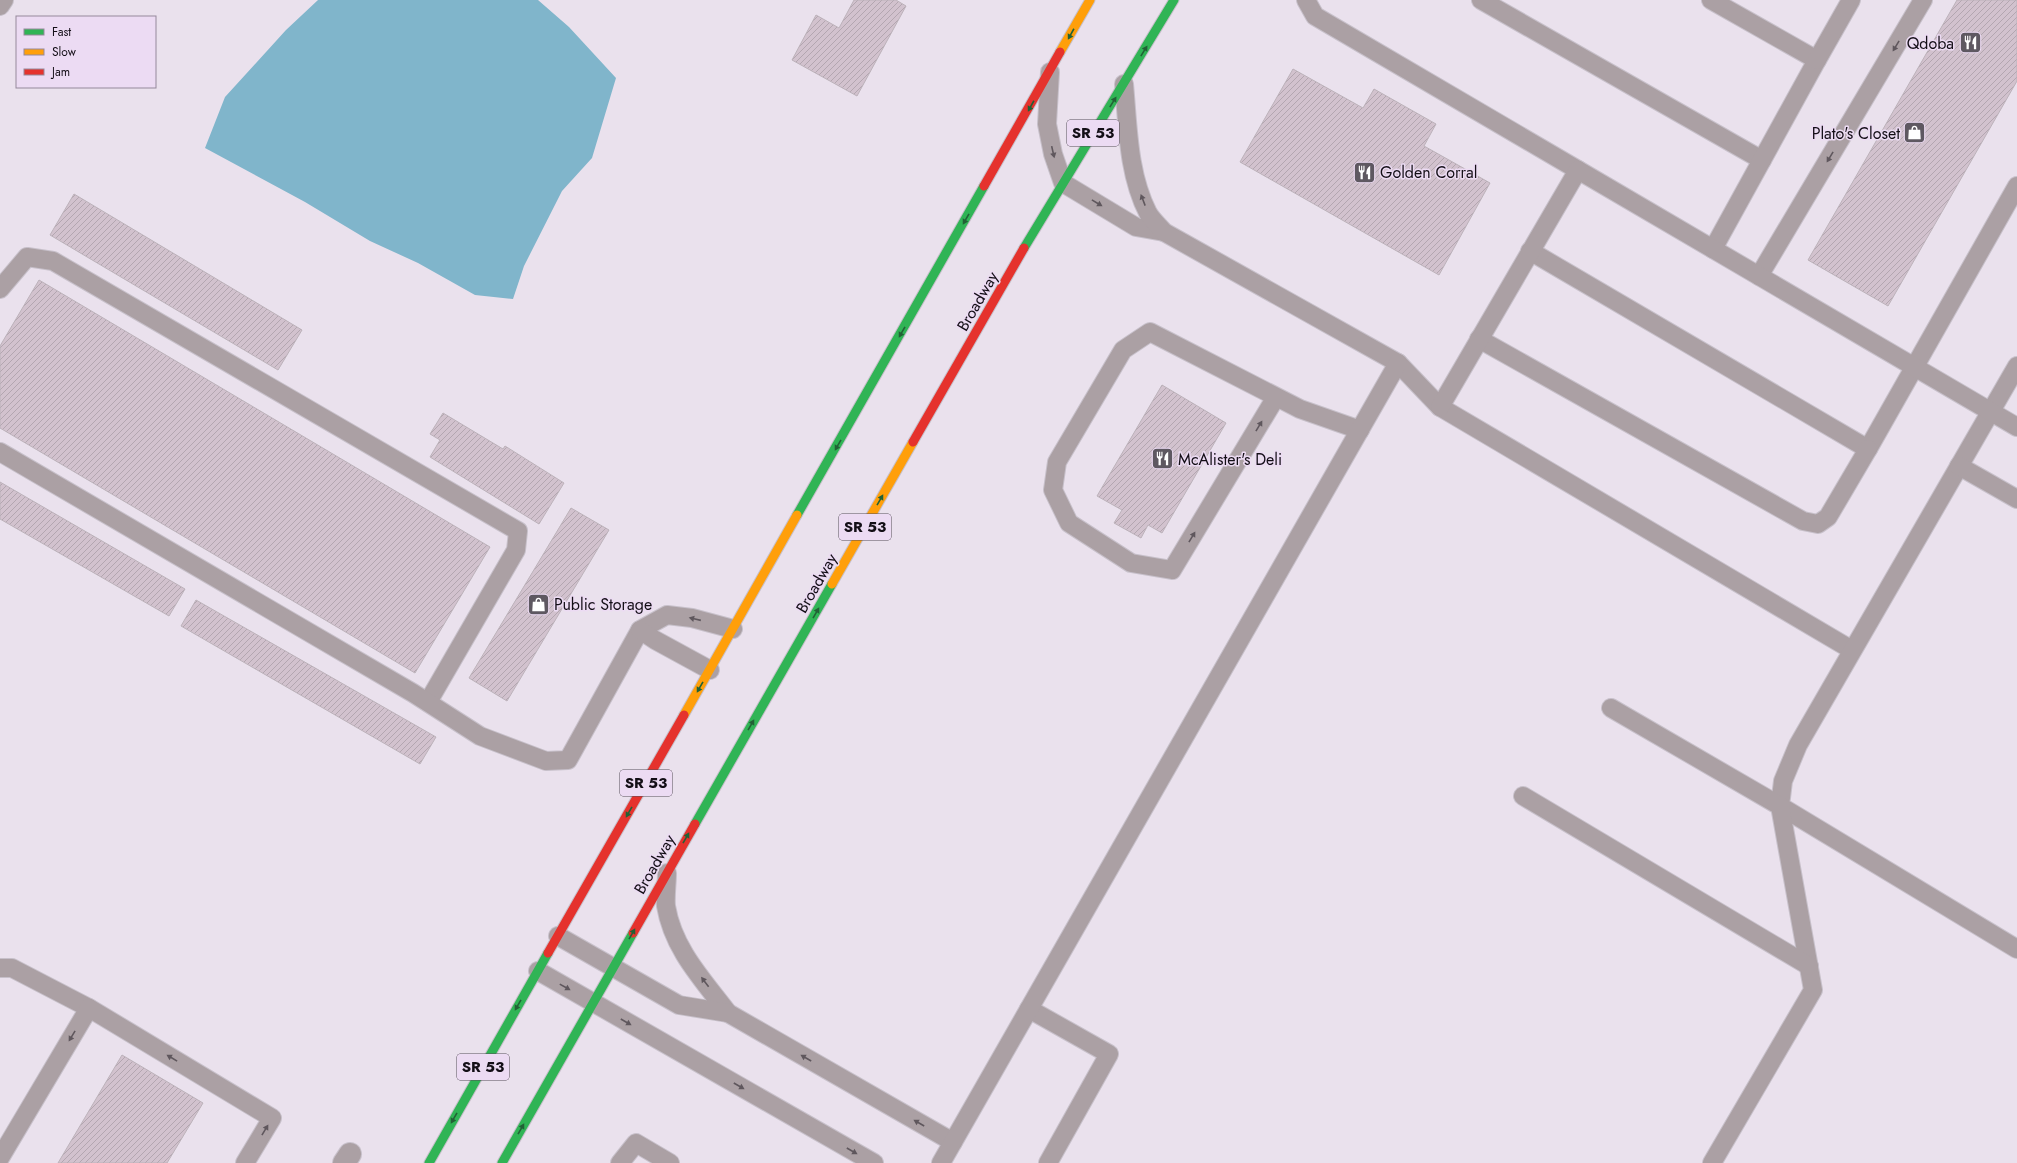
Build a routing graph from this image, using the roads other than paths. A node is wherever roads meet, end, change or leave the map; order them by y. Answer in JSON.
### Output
{"nodes":[{"id":1,"x":4,"y":0,"type":"edge"},
{"id":2,"x":1090,"y":0,"type":"edge"},
{"id":3,"x":1174,"y":0,"type":"edge"},
{"id":4,"x":1306,"y":0,"type":"edge"},
{"id":5,"x":1481,"y":0,"type":"edge"},
{"id":6,"x":1711,"y":0,"type":"edge"},
{"id":7,"x":1852,"y":0,"type":"edge"},
{"id":8,"x":1923,"y":0,"type":"edge"},
{"id":9,"x":0,"y":6,"type":"edge"},
{"id":10,"x":1817,"y":60,"type":"junction"},
{"id":11,"x":1050,"y":72,"type":"junction"},
{"id":12,"x":1124,"y":84,"type":"junction"},
{"id":13,"x":1762,"y":160,"type":"junction"},
{"id":14,"x":1578,"y":170,"type":"junction"},
{"id":15,"x":1063,"y":183,"type":"junction"},
{"id":16,"x":2017,"y":186,"type":"edge"},
{"id":17,"x":1164,"y":232,"type":"junction"},
{"id":18,"x":1713,"y":249,"type":"junction"},
{"id":19,"x":1530,"y":251,"type":"junction"},
{"id":20,"x":1759,"y":276,"type":"junction"},
{"id":21,"x":0,"y":289,"type":"edge"},
{"id":22,"x":1479,"y":339,"type":"junction"},
{"id":23,"x":1398,"y":363,"type":"junction"},
{"id":24,"x":2017,"y":366,"type":"edge"},
{"id":25,"x":1916,"y":368,"type":"junction"},
{"id":26,"x":1276,"y":397,"type":"junction"},
{"id":27,"x":1440,"y":407,"type":"junction"},
{"id":28,"x":1990,"y":412,"type":"junction"},
{"id":29,"x":2017,"y":428,"type":"edge"},
{"id":30,"x":1360,"y":430,"type":"junction"},
{"id":31,"x":1868,"y":449,"type":"junction"},
{"id":32,"x":0,"y":452,"type":"edge"},
{"id":33,"x":1959,"y":466,"type":"junction"},
{"id":34,"x":2017,"y":499,"type":"edge"},
{"id":35,"x":733,"y":629,"type":"junction"},
{"id":36,"x":640,"y":630,"type":"junction"},
{"id":37,"x":1852,"y":650,"type":"junction"},
{"id":38,"x":710,"y":670,"type":"junction"},
{"id":39,"x":428,"y":702,"type":"junction"},
{"id":40,"x":1611,"y":708,"type":"dead end"},
{"id":41,"x":1523,"y":796,"type":"dead end"},
{"id":42,"x":1780,"y":806,"type":"junction"},
{"id":43,"x":667,"y":872,"type":"junction"},
{"id":44,"x":558,"y":936,"type":"junction"},
{"id":45,"x":2017,"y":949,"type":"edge"},
{"id":46,"x":1809,"y":966,"type":"junction"},
{"id":47,"x":0,"y":968,"type":"edge"},
{"id":48,"x":613,"y":968,"type":"junction"},
{"id":49,"x":538,"y":971,"type":"junction"},
{"id":50,"x":593,"y":1002,"type":"junction"},
{"id":51,"x":88,"y":1008,"type":"junction"},
{"id":52,"x":1029,"y":1009,"type":"junction"},
{"id":53,"x":728,"y":1013,"type":"junction"},
{"id":54,"x":953,"y":1142,"type":"junction"},
{"id":55,"x":0,"y":1158,"type":"edge"},
{"id":56,"x":245,"y":1163,"type":"edge"},
{"id":57,"x":429,"y":1163,"type":"edge"},
{"id":58,"x":502,"y":1163,"type":"edge"},
{"id":59,"x":620,"y":1163,"type":"edge"},
{"id":60,"x":670,"y":1163,"type":"edge"},
{"id":61,"x":874,"y":1163,"type":"edge"},
{"id":62,"x":941,"y":1163,"type":"edge"},
{"id":63,"x":1048,"y":1163,"type":"edge"},
{"id":64,"x":1712,"y":1163,"type":"edge"}],
"edges":[{"from":1,"to":9,"type":"lane"},
{"from":2,"to":11,"type":"main road","number":"SR 53","one_way":true},
{"from":12,"to":3,"type":"main road","name":"Broadway","number":"SR 53","one_way":true},
{"from":4,"to":14,"type":"lane"},
{"from":5,"to":13,"type":"lane"},
{"from":6,"to":10,"type":"lane"},
{"from":7,"to":10,"type":"lane"},
{"from":8,"to":20,"type":"lane","one_way":true},
{"from":10,"to":13,"type":"lane"},
{"from":11,"to":15,"type":"lane","one_way":true},
{"from":11,"to":35,"type":"main road","number":"SR 53","one_way":true},
{"from":15,"to":12,"type":"main road","name":"Broadway","number":"SR 53","one_way":true},
{"from":17,"to":12,"type":"lane","one_way":true},
{"from":13,"to":18,"type":"lane"},
{"from":14,"to":18,"type":"lane"},
{"from":14,"to":19,"type":"lane"},
{"from":15,"to":17,"type":"lane","one_way":true},
{"from":43,"to":15,"type":"main road","name":"Broadway","number":"SR 53","one_way":true},
{"from":16,"to":25,"type":"lane"},
{"from":17,"to":23,"type":"lane"},
{"from":18,"to":20,"type":"lane"},
{"from":19,"to":22,"type":"lane"},
{"from":19,"to":31,"type":"lane"},
{"from":20,"to":25,"type":"lane"},
{"from":21,"to":39,"type":"lane"},
{"from":22,"to":27,"type":"lane"},
{"from":22,"to":31,"type":"lane"},
{"from":23,"to":27,"type":"lane"},
{"from":23,"to":30,"type":"lane"},
{"from":24,"to":28,"type":"lane"},
{"from":25,"to":28,"type":"lane"},
{"from":25,"to":31,"type":"lane"},
{"from":26,"to":26,"type":"lane","one_way":true},
{"from":26,"to":30,"type":"lane"},
{"from":27,"to":37,"type":"lane"},
{"from":28,"to":29,"type":"lane"},
{"from":28,"to":33,"type":"lane"},
{"from":30,"to":52,"type":"lane"},
{"from":32,"to":39,"type":"lane"},
{"from":33,"to":34,"type":"lane"},
{"from":33,"to":37,"type":"lane"},
{"from":35,"to":36,"type":"lane","one_way":true},
{"from":35,"to":38,"type":"main road","number":"SR 53"},
{"from":36,"to":38,"type":"lane"},
{"from":36,"to":39,"type":"lane"},
{"from":37,"to":42,"type":"lane"},
{"from":38,"to":44,"type":"main road","number":"SR 53","one_way":true},
{"from":40,"to":42,"type":"lane"},
{"from":41,"to":46,"type":"lane"},
{"from":42,"to":45,"type":"lane"},
{"from":42,"to":46,"type":"lane"},
{"from":48,"to":43,"type":"main road","name":"Broadway","number":"SR 53","one_way":true},
{"from":53,"to":43,"type":"lane","one_way":true},
{"from":44,"to":48,"type":"lane"},
{"from":44,"to":49,"type":"main road","number":"SR 53"},
{"from":46,"to":64,"type":"lane"},
{"from":47,"to":51,"type":"lane"},
{"from":48,"to":50,"type":"main road","name":"Broadway","number":"SR 53"},
{"from":48,"to":53,"type":"lane"},
{"from":49,"to":50,"type":"lane","one_way":true},
{"from":49,"to":57,"type":"main road","number":"SR 53","one_way":true},
{"from":58,"to":50,"type":"main road","name":"Broadway","number":"SR 53","one_way":true},
{"from":50,"to":61,"type":"lane","one_way":true},
{"from":51,"to":55,"type":"lane","one_way":true},
{"from":56,"to":51,"type":"lane","one_way":true},
{"from":52,"to":54,"type":"lane"},
{"from":52,"to":63,"type":"lane"},
{"from":54,"to":53,"type":"lane","one_way":true},
{"from":54,"to":62,"type":"lane"},
{"from":59,"to":60,"type":"lane"}]}
